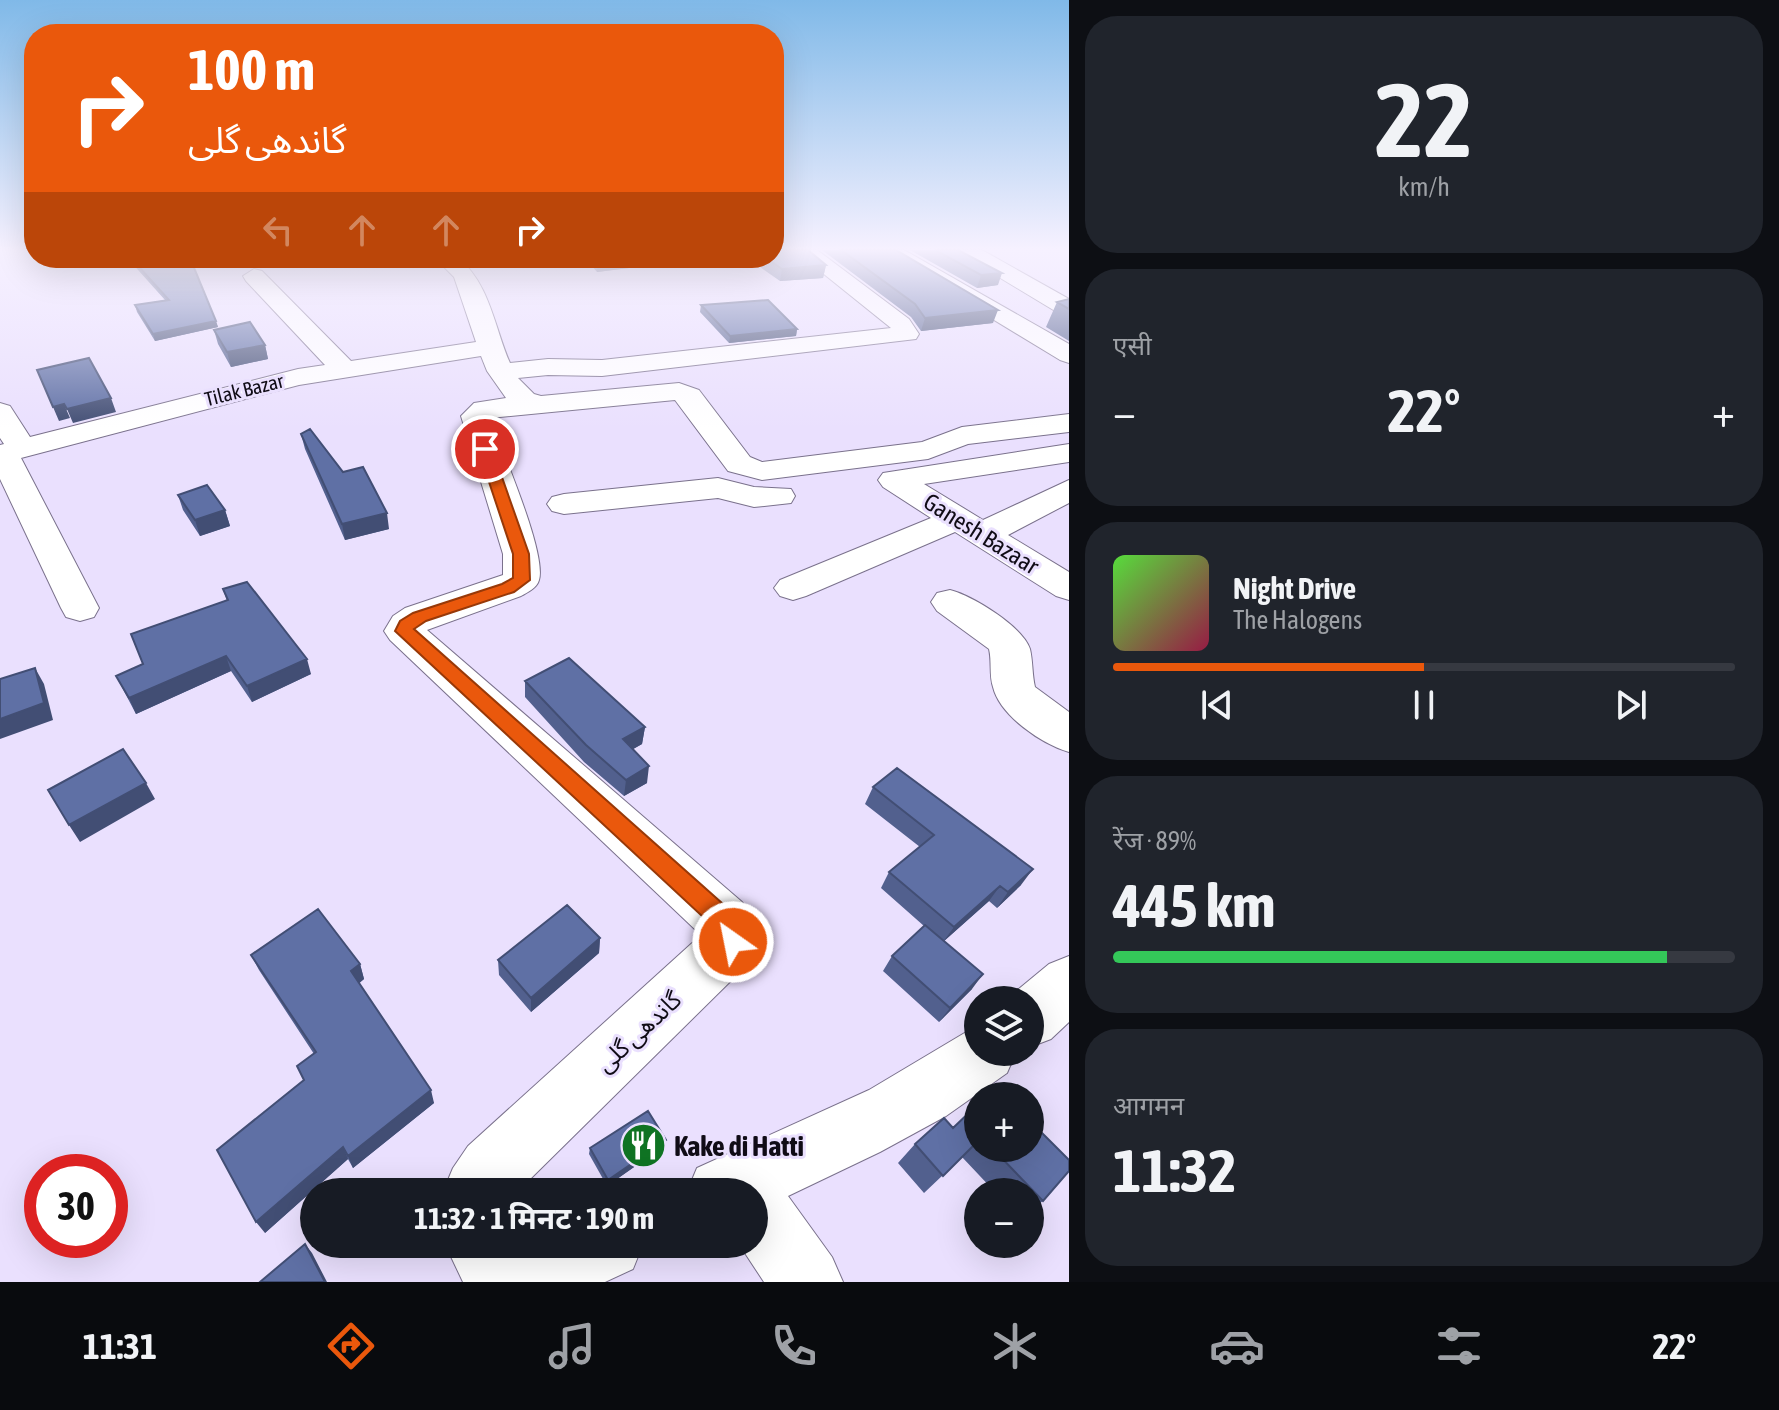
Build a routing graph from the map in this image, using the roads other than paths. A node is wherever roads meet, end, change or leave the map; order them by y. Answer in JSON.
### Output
{"nodes":[{"id":1,"x":287,"y":310,"type":"edge"},
{"id":2,"x":478,"y":310,"type":"edge"},
{"id":3,"x":882,"y":310,"type":"edge"},
{"id":4,"x":992,"y":310,"type":"edge"},
{"id":5,"x":1069,"y":312,"type":"edge"},
{"id":6,"x":1013,"y":322,"type":"junction"},
{"id":7,"x":1069,"y":355,"type":"edge"},
{"id":8,"x":497,"y":360,"type":"junction"},
{"id":9,"x":343,"y":368,"type":"junction"},
{"id":10,"x":532,"y":404,"type":"junction"},
{"id":11,"x":0,"y":412,"type":"edge"},
{"id":12,"x":1069,"y":423,"type":"edge"},
{"id":13,"x":8,"y":452,"type":"edge"},
{"id":14,"x":1069,"y":453,"type":"edge"},
{"id":15,"x":894,"y":480,"type":"junction"},
{"id":16,"x":1069,"y":490,"type":"edge"},
{"id":17,"x":564,"y":504,"type":"dead end"},
{"id":18,"x":968,"y":528,"type":"junction"},
{"id":19,"x":1062,"y":577,"type":"edge"},
{"id":20,"x":793,"y":588,"type":"dead end"},
{"id":21,"x":950,"y":602,"type":"dead end"},
{"id":22,"x":80,"y":608,"type":"dead end"},
{"id":23,"x":1069,"y":735,"type":"edge"},
{"id":24,"x":1069,"y":984,"type":"edge"},
{"id":25,"x":1044,"y":1006,"type":"edge"},
{"id":26,"x":967,"y":1066,"type":"edge"},
{"id":27,"x":487,"y":1178,"type":"edge"},
{"id":28,"x":768,"y":1178,"type":"edge"},
{"id":29,"x":768,"y":1230,"type":"edge"},
{"id":30,"x":488,"y":1258,"type":"edge"},
{"id":31,"x":578,"y":1258,"type":"edge"},
{"id":32,"x":503,"y":1282,"type":"edge"},
{"id":33,"x":526,"y":1282,"type":"edge"},
{"id":34,"x":807,"y":1282,"type":"edge"}],
"edges":[{"from":1,"to":9,"type":"street"},
{"from":2,"to":8,"type":"street"},
{"from":3,"to":8,"type":"street","name":"Tilak Bazar"},
{"from":4,"to":6,"type":"street"},
{"from":5,"to":6,"type":"street"},
{"from":6,"to":7,"type":"street"},
{"from":8,"to":9,"type":"street","name":"Tilak Bazar"},
{"from":8,"to":10,"type":"street"},
{"from":9,"to":13,"type":"street","name":"Tilak Bazar"},
{"from":10,"to":12,"type":"street"},
{"from":10,"to":27,"type":"street","name":"گاندھی گلی"},
{"from":11,"to":13,"type":"street"},
{"from":13,"to":22,"type":"street"},
{"from":14,"to":15,"type":"street"},
{"from":15,"to":17,"type":"street"},
{"from":15,"to":18,"type":"street","name":"Ganesh Bazaar"},
{"from":16,"to":18,"type":"street"},
{"from":18,"to":19,"type":"street","name":"Ganesh Bazaar"},
{"from":18,"to":20,"type":"street"},
{"from":21,"to":23,"type":"street"},
{"from":24,"to":25,"type":"street"},
{"from":26,"to":28,"type":"street"},
{"from":29,"to":34,"type":"street"},
{"from":30,"to":32,"type":"street"},
{"from":31,"to":33,"type":"street"}]}
